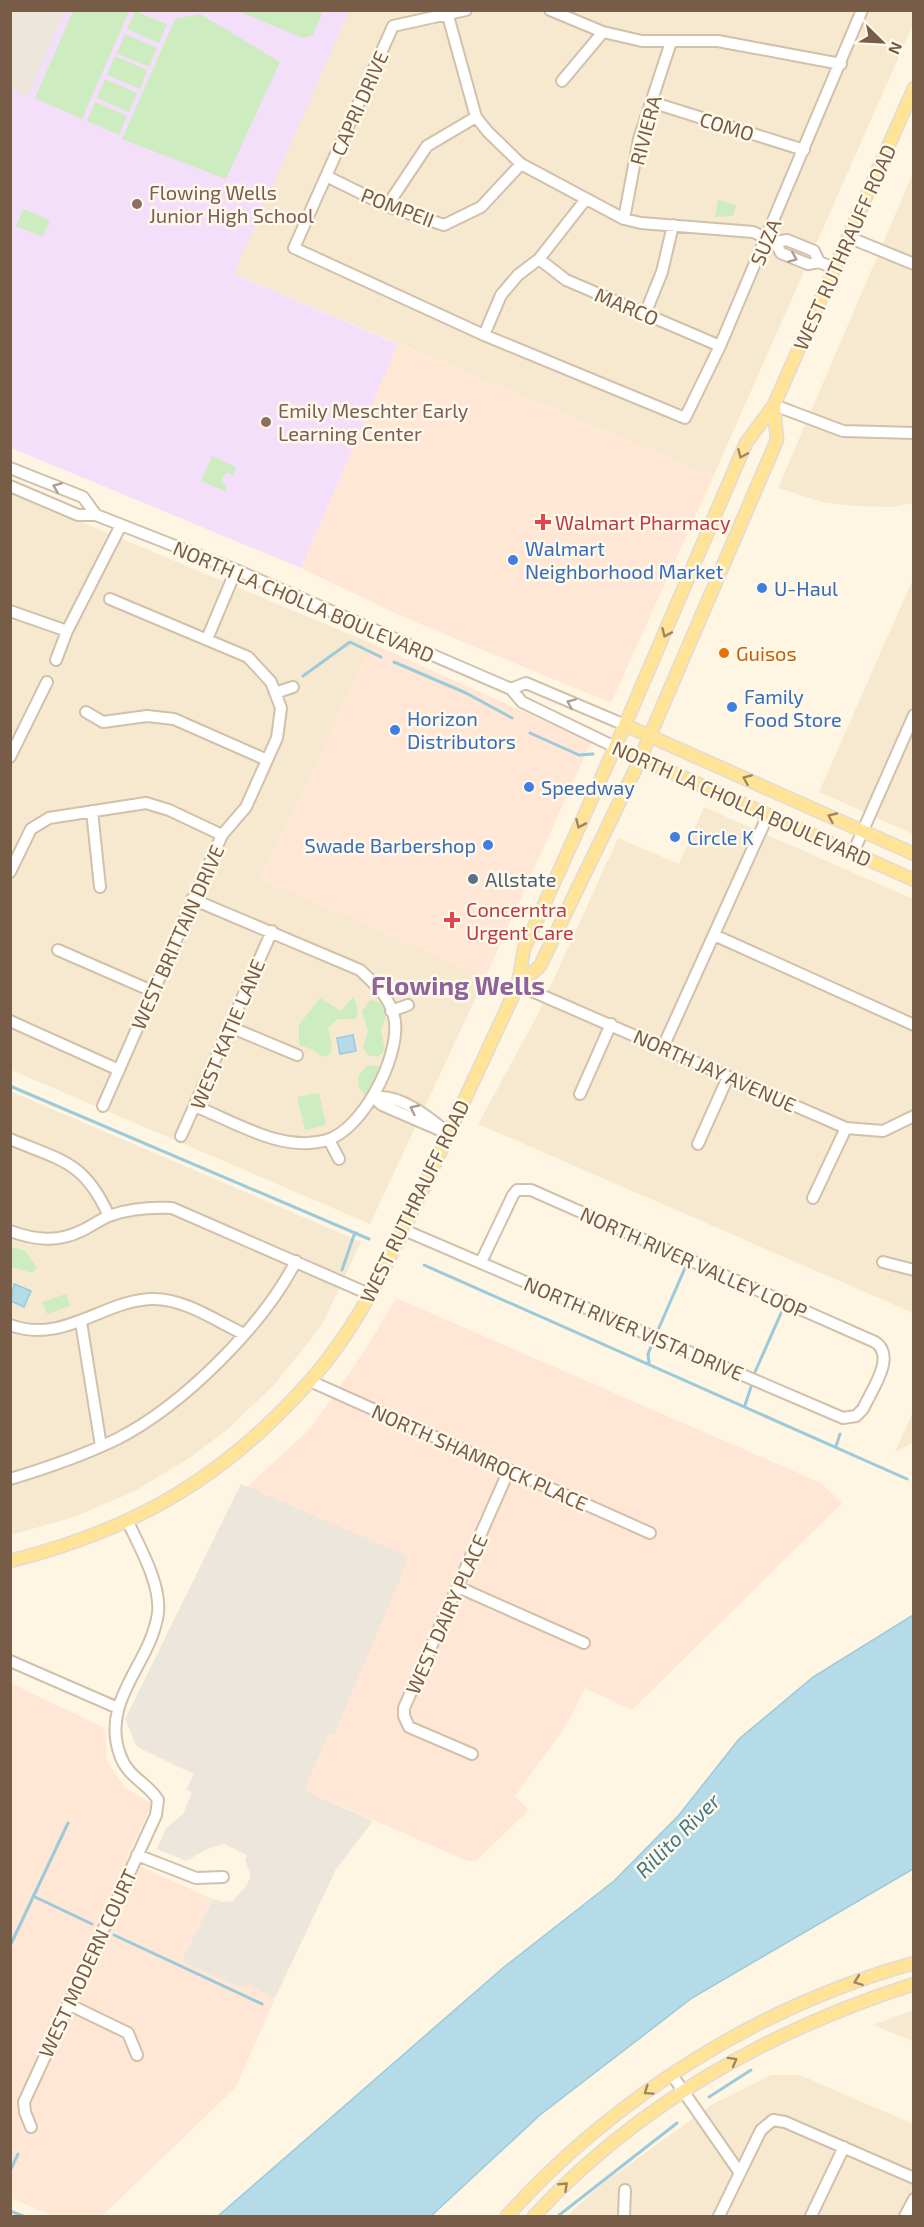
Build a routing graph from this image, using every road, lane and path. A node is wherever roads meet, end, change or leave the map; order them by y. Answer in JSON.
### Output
{"nodes":[{"id":1,"x":466,"y":10,"type":"edge"},
{"id":2,"x":550,"y":10,"type":"edge"},
{"id":3,"x":862,"y":10,"type":"edge"},
{"id":4,"x":441,"y":14,"type":"edge"},
{"id":5,"x":603,"y":32,"type":"junction"},
{"id":6,"x":671,"y":42,"type":"junction"},
{"id":7,"x":841,"y":64,"type":"junction"},
{"id":8,"x":562,"y":81,"type":"dead end"},
{"id":9,"x":914,"y":88,"type":"edge"},
{"id":10,"x":651,"y":102,"type":"junction"},
{"id":11,"x":476,"y":117,"type":"junction"},
{"id":12,"x":804,"y":150,"type":"junction"},
{"id":13,"x":521,"y":164,"type":"junction"},
{"id":14,"x":326,"y":176,"type":"junction"},
{"id":15,"x":586,"y":199,"type":"junction"},
{"id":16,"x":387,"y":206,"type":"junction"},
{"id":17,"x":624,"y":219,"type":"junction"},
{"id":18,"x":673,"y":225,"type":"junction"},
{"id":19,"x":848,"y":237,"type":"junction"},
{"id":20,"x":771,"y":240,"type":"junction"},
{"id":21,"x":539,"y":259,"type":"junction"},
{"id":22,"x":914,"y":264,"type":"edge"},
{"id":23,"x":834,"y":268,"type":"junction"},
{"id":24,"x":645,"y":314,"type":"junction"},
{"id":25,"x":484,"y":335,"type":"junction"},
{"id":26,"x":720,"y":346,"type":"junction"},
{"id":27,"x":774,"y":405,"type":"junction"},
{"id":28,"x":914,"y":433,"type":"edge"},
{"id":29,"x":10,"y":468,"type":"edge"},
{"id":30,"x":10,"y":486,"type":"edge"},
{"id":31,"x":96,"y":515,"type":"junction"},
{"id":32,"x":121,"y":525,"type":"junction"},
{"id":33,"x":236,"y":570,"type":"junction"},
{"id":34,"x":110,"y":599,"type":"dead end"},
{"id":35,"x":10,"y":610,"type":"edge"},
{"id":36,"x":67,"y":631,"type":"junction"},
{"id":37,"x":207,"y":639,"type":"junction"},
{"id":38,"x":56,"y":660,"type":"dead end"},
{"id":39,"x":47,"y":681,"type":"dead end"},
{"id":40,"x":293,"y":687,"type":"dead end"},
{"id":41,"x":511,"y":689,"type":"junction"},
{"id":42,"x":275,"y":693,"type":"junction"},
{"id":43,"x":86,"y":712,"type":"dead end"},
{"id":44,"x":914,"y":715,"type":"edge"},
{"id":45,"x":625,"y":725,"type":"junction"},
{"id":46,"x":650,"y":736,"type":"junction"},
{"id":47,"x":615,"y":747,"type":"junction"},
{"id":48,"x":10,"y":757,"type":"edge"},
{"id":49,"x":640,"y":759,"type":"junction"},
{"id":50,"x":267,"y":760,"type":"junction"},
{"id":51,"x":92,"y":811,"type":"junction"},
{"id":52,"x":768,"y":815,"type":"junction"},
{"id":53,"x":863,"y":832,"type":"junction"},
{"id":54,"x":222,"y":835,"type":"junction"},
{"id":55,"x":853,"y":853,"type":"junction"},
{"id":56,"x":914,"y":854,"type":"edge"},
{"id":57,"x":10,"y":872,"type":"edge"},
{"id":58,"x":914,"y":880,"type":"edge"},
{"id":59,"x":100,"y":887,"type":"dead end"},
{"id":60,"x":192,"y":899,"type":"junction"},
{"id":61,"x":272,"y":931,"type":"junction"},
{"id":62,"x":714,"y":935,"type":"junction"},
{"id":63,"x":58,"y":950,"type":"dead end"},
{"id":64,"x":518,"y":985,"type":"junction"},
{"id":65,"x":152,"y":991,"type":"junction"},
{"id":66,"x":408,"y":1005,"type":"dead end"},
{"id":67,"x":391,"y":1011,"type":"junction"},
{"id":68,"x":10,"y":1021,"type":"edge"},
{"id":69,"x":611,"y":1024,"type":"junction"},
{"id":70,"x":914,"y":1025,"type":"edge"},
{"id":71,"x":230,"y":1027,"type":"junction"},
{"id":72,"x":663,"y":1047,"type":"junction"},
{"id":73,"x":297,"y":1055,"type":"dead end"},
{"id":74,"x":118,"y":1070,"type":"junction"},
{"id":75,"x":728,"y":1077,"type":"junction"},
{"id":76,"x":580,"y":1094,"type":"dead end"},
{"id":77,"x":373,"y":1097,"type":"junction"},
{"id":78,"x":103,"y":1106,"type":"dead end"},
{"id":79,"x":196,"y":1107,"type":"junction"},
{"id":80,"x":914,"y":1116,"type":"edge"},
{"id":81,"x":846,"y":1128,"type":"junction"},
{"id":82,"x":449,"y":1134,"type":"junction"},
{"id":83,"x":182,"y":1136,"type":"dead end"},
{"id":84,"x":10,"y":1139,"type":"edge"},
{"id":85,"x":329,"y":1140,"type":"junction"},
{"id":86,"x":698,"y":1144,"type":"dead end"},
{"id":87,"x":339,"y":1159,"type":"dead end"},
{"id":88,"x":813,"y":1198,"type":"dead end"},
{"id":89,"x":109,"y":1216,"type":"junction"},
{"id":90,"x":404,"y":1230,"type":"junction"},
{"id":91,"x":10,"y":1232,"type":"edge"},
{"id":92,"x":296,"y":1261,"type":"junction"},
{"id":93,"x":481,"y":1262,"type":"junction"},
{"id":94,"x":883,"y":1262,"type":"dead end"},
{"id":95,"x":914,"y":1270,"type":"edge"},
{"id":96,"x":369,"y":1294,"type":"junction"},
{"id":97,"x":81,"y":1322,"type":"junction"},
{"id":98,"x":10,"y":1325,"type":"edge"},
{"id":99,"x":244,"y":1334,"type":"junction"},
{"id":100,"x":310,"y":1381,"type":"junction"},
{"id":101,"x":862,"y":1409,"type":"joint"},
{"id":102,"x":101,"y":1446,"type":"junction"},
{"id":103,"x":509,"y":1470,"type":"junction"},
{"id":104,"x":10,"y":1479,"type":"edge"},
{"id":105,"x":129,"y":1522,"type":"junction"},
{"id":106,"x":650,"y":1533,"type":"dead end"},
{"id":107,"x":10,"y":1561,"type":"edge"},
{"id":108,"x":458,"y":1587,"type":"junction"},
{"id":109,"x":584,"y":1643,"type":"dead end"},
{"id":110,"x":10,"y":1661,"type":"edge"},
{"id":111,"x":118,"y":1708,"type":"junction"},
{"id":112,"x":472,"y":1754,"type":"dead end"},
{"id":113,"x":169,"y":1796,"type":"dead end"},
{"id":114,"x":158,"y":1800,"type":"junction"},
{"id":115,"x":137,"y":1855,"type":"junction"},
{"id":116,"x":223,"y":1877,"type":"dead end"},
{"id":117,"x":914,"y":1964,"type":"edge"},
{"id":118,"x":914,"y":1984,"type":"edge"},
{"id":119,"x":68,"y":2004,"type":"junction"},
{"id":120,"x":137,"y":2055,"type":"dead end"},
{"id":121,"x":672,"y":2075,"type":"junction"},
{"id":122,"x":683,"y":2091,"type":"junction"},
{"id":123,"x":31,"y":2127,"type":"dead end"},
{"id":124,"x":844,"y":2147,"type":"junction"},
{"id":125,"x":741,"y":2173,"type":"junction"},
{"id":126,"x":914,"y":2178,"type":"edge"},
{"id":127,"x":625,"y":2190,"type":"dead end"},
{"id":128,"x":914,"y":2199,"type":"edge"},
{"id":129,"x":507,"y":2217,"type":"edge"},
{"id":130,"x":534,"y":2217,"type":"edge"},
{"id":131,"x":624,"y":2217,"type":"edge"},
{"id":132,"x":720,"y":2217,"type":"edge"},
{"id":133,"x":811,"y":2217,"type":"edge"},
{"id":134,"x":905,"y":2217,"type":"edge"}],
"edges":[{"from":1,"to":4,"type":"street","name":"CAPRI DRIVE"},
{"from":2,"to":5,"type":"street"},
{"from":3,"to":7,"type":"street","name":"SUZA"},
{"from":4,"to":11,"type":"street"},
{"from":4,"to":14,"type":"street","name":"CAPRI DRIVE"},
{"from":5,"to":6,"type":"street"},
{"from":5,"to":8,"type":"street"},
{"from":6,"to":7,"type":"street"},
{"from":6,"to":10,"type":"street","name":"RIVIERA"},
{"from":7,"to":12,"type":"street","name":"SUZA"},
{"from":9,"to":19,"type":"main road","name":"WEST RUTHRAUFF ROAD"},
{"from":10,"to":12,"type":"street","name":"COMO"},
{"from":10,"to":17,"type":"street","name":"RIVIERA"},
{"from":11,"to":13,"type":"street"},
{"from":11,"to":16,"type":"street"},
{"from":12,"to":20,"type":"street","name":"SUZA"},
{"from":13,"to":15,"type":"street"},
{"from":13,"to":16,"type":"street","name":"POMPEII"},
{"from":14,"to":16,"type":"street","name":"POMPEII"},
{"from":14,"to":25,"type":"street","name":"CAPRI DRIVE"},
{"from":15,"to":17,"type":"street"},
{"from":15,"to":21,"type":"street"},
{"from":17,"to":18,"type":"street"},
{"from":18,"to":20,"type":"street"},
{"from":18,"to":24,"type":"street"},
{"from":19,"to":22,"type":"street"},
{"from":19,"to":23,"type":"main road","name":"WEST RUTHRAUFF ROAD"},
{"from":20,"to":23,"type":"street"},
{"from":20,"to":26,"type":"street","name":"SUZA"},
{"from":21,"to":24,"type":"street","name":"MARCO"},
{"from":21,"to":25,"type":"street"},
{"from":23,"to":27,"type":"main road","name":"WEST RUTHRAUFF ROAD"},
{"from":24,"to":26,"type":"street","name":"MARCO"},
{"from":25,"to":26,"type":"street","name":"SUZA"},
{"from":27,"to":28,"type":"street"},
{"from":27,"to":45,"type":"main road","name":"WEST RUTHRAUFF ROAD","one_way":true},
{"from":27,"to":46,"type":"main road","name":"WEST RUTHRAUFF ROAD"},
{"from":31,"to":29,"type":"street","name":"NORTH LA CHOLLA BOULEVARD","one_way":true},
{"from":30,"to":31,"type":"street","name":"NORTH LA CHOLLA BOULEVARD"},
{"from":31,"to":32,"type":"street","name":"NORTH LA CHOLLA BOULEVARD"},
{"from":32,"to":33,"type":"street","name":"NORTH LA CHOLLA BOULEVARD"},
{"from":32,"to":36,"type":"street"},
{"from":33,"to":37,"type":"street"},
{"from":33,"to":41,"type":"street","name":"NORTH LA CHOLLA BOULEVARD"},
{"from":34,"to":37,"type":"street"},
{"from":35,"to":36,"type":"street"},
{"from":36,"to":38,"type":"street"},
{"from":37,"to":42,"type":"street"},
{"from":39,"to":48,"type":"street"},
{"from":40,"to":42,"type":"street"},
{"from":45,"to":41,"type":"street","name":"NORTH LA CHOLLA BOULEVARD","one_way":true},
{"from":41,"to":47,"type":"street","name":"NORTH LA CHOLLA BOULEVARD"},
{"from":42,"to":50,"type":"street","name":"WEST BRITTAIN DRIVE"},
{"from":43,"to":50,"type":"street"},
{"from":44,"to":53,"type":"street"},
{"from":45,"to":46,"type":"main road","name":"NORTH LA CHOLLA BOULEVARD"},
{"from":45,"to":47,"type":"main road","name":"WEST RUTHRAUFF ROAD"},
{"from":46,"to":49,"type":"main road","name":"WEST RUTHRAUFF ROAD"},
{"from":53,"to":46,"type":"main road","name":"NORTH LA CHOLLA BOULEVARD","one_way":true},
{"from":47,"to":49,"type":"main road","name":"NORTH LA CHOLLA BOULEVARD"},
{"from":47,"to":64,"type":"main road","name":"WEST RUTHRAUFF ROAD","one_way":true},
{"from":49,"to":52,"type":"main road","name":"NORTH LA CHOLLA BOULEVARD"},
{"from":49,"to":64,"type":"main road","name":"WEST RUTHRAUFF ROAD"},
{"from":50,"to":54,"type":"street","name":"WEST BRITTAIN DRIVE"},
{"from":51,"to":54,"type":"street"},
{"from":51,"to":57,"type":"street"},
{"from":51,"to":59,"type":"street"},
{"from":52,"to":55,"type":"main road","name":"NORTH LA CHOLLA BOULEVARD"},
{"from":52,"to":62,"type":"street"},
{"from":53,"to":55,"type":"street"},
{"from":53,"to":56,"type":"main road","name":"NORTH LA CHOLLA BOULEVARD"},
{"from":54,"to":60,"type":"street","name":"WEST BRITTAIN DRIVE"},
{"from":55,"to":58,"type":"main road","name":"NORTH LA CHOLLA BOULEVARD"},
{"from":60,"to":61,"type":"street"},
{"from":60,"to":65,"type":"street","name":"WEST BRITTAIN DRIVE"},
{"from":61,"to":67,"type":"street"},
{"from":61,"to":71,"type":"street","name":"WEST KATIE LANE"},
{"from":62,"to":70,"type":"street"},
{"from":62,"to":72,"type":"street"},
{"from":63,"to":65,"type":"street"},
{"from":64,"to":69,"type":"street","name":"NORTH JAY AVENUE"},
{"from":64,"to":82,"type":"main road","name":"WEST RUTHRAUFF ROAD"},
{"from":65,"to":74,"type":"street","name":"WEST BRITTAIN DRIVE"},
{"from":66,"to":67,"type":"street"},
{"from":67,"to":77,"type":"street"},
{"from":68,"to":74,"type":"street"},
{"from":69,"to":72,"type":"street","name":"NORTH JAY AVENUE"},
{"from":69,"to":76,"type":"street"},
{"from":71,"to":73,"type":"street"},
{"from":71,"to":79,"type":"street","name":"WEST KATIE LANE"},
{"from":72,"to":75,"type":"street","name":"NORTH JAY AVENUE"},
{"from":74,"to":78,"type":"street","name":"WEST BRITTAIN DRIVE"},
{"from":75,"to":81,"type":"street","name":"NORTH JAY AVENUE"},
{"from":75,"to":86,"type":"street"},
{"from":77,"to":82,"type":"street"},
{"from":77,"to":85,"type":"street"},
{"from":79,"to":83,"type":"street","name":"WEST KATIE LANE"},
{"from":79,"to":85,"type":"street"},
{"from":80,"to":81,"type":"street","name":"NORTH JAY AVENUE"},
{"from":81,"to":88,"type":"street"},
{"from":82,"to":90,"type":"main road","name":"WEST RUTHRAUFF ROAD"},
{"from":84,"to":89,"type":"street"},
{"from":85,"to":87,"type":"street"},
{"from":89,"to":91,"type":"street"},
{"from":89,"to":92,"type":"street"},
{"from":90,"to":93,"type":"street","name":"NORTH RIVER VISTA DRIVE"},
{"from":90,"to":96,"type":"main road","name":"WEST RUTHRAUFF ROAD"},
{"from":92,"to":96,"type":"street"},
{"from":92,"to":99,"type":"street"},
{"from":93,"to":101,"type":"street","name":"NORTH RIVER VISTA DRIVE"},
{"from":93,"to":101,"type":"street","name":"NORTH RIVER VALLEY LOOP"},
{"from":94,"to":95,"type":"street"},
{"from":96,"to":100,"type":"main road","name":"WEST RUTHRAUFF ROAD"},
{"from":97,"to":98,"type":"street"},
{"from":97,"to":99,"type":"street"},
{"from":97,"to":102,"type":"street"},
{"from":99,"to":102,"type":"street"},
{"from":100,"to":103,"type":"street","name":"NORTH SHAMROCK PLACE"},
{"from":100,"to":105,"type":"main road","name":"WEST RUTHRAUFF ROAD"},
{"from":102,"to":104,"type":"street"},
{"from":103,"to":106,"type":"street","name":"NORTH SHAMROCK PLACE"},
{"from":103,"to":108,"type":"street","name":"WEST DAIRY PLACE"},
{"from":105,"to":107,"type":"main road","name":"WEST RUTHRAUFF ROAD"},
{"from":105,"to":111,"type":"street"},
{"from":108,"to":109,"type":"street"},
{"from":108,"to":112,"type":"street","name":"WEST DAIRY PLACE"},
{"from":110,"to":111,"type":"street"},
{"from":111,"to":114,"type":"street"},
{"from":113,"to":114,"type":"street"},
{"from":114,"to":115,"type":"street","name":"WEST MODERN COURT"},
{"from":115,"to":116,"type":"street"},
{"from":115,"to":119,"type":"street","name":"WEST MODERN COURT"},
{"from":117,"to":121,"type":"main road","one_way":true},
{"from":122,"to":118,"type":"main road","one_way":true},
{"from":119,"to":120,"type":"street"},
{"from":119,"to":123,"type":"street","name":"WEST MODERN COURT"},
{"from":121,"to":122,"type":"street"},
{"from":121,"to":129,"type":"main road","one_way":true},
{"from":122,"to":125,"type":"street"},
{"from":130,"to":122,"type":"main road","one_way":true},
{"from":124,"to":125,"type":"street"},
{"from":124,"to":126,"type":"street"},
{"from":124,"to":133,"type":"street"},
{"from":125,"to":132,"type":"street"},
{"from":127,"to":131,"type":"street"},
{"from":128,"to":134,"type":"street"}]}
